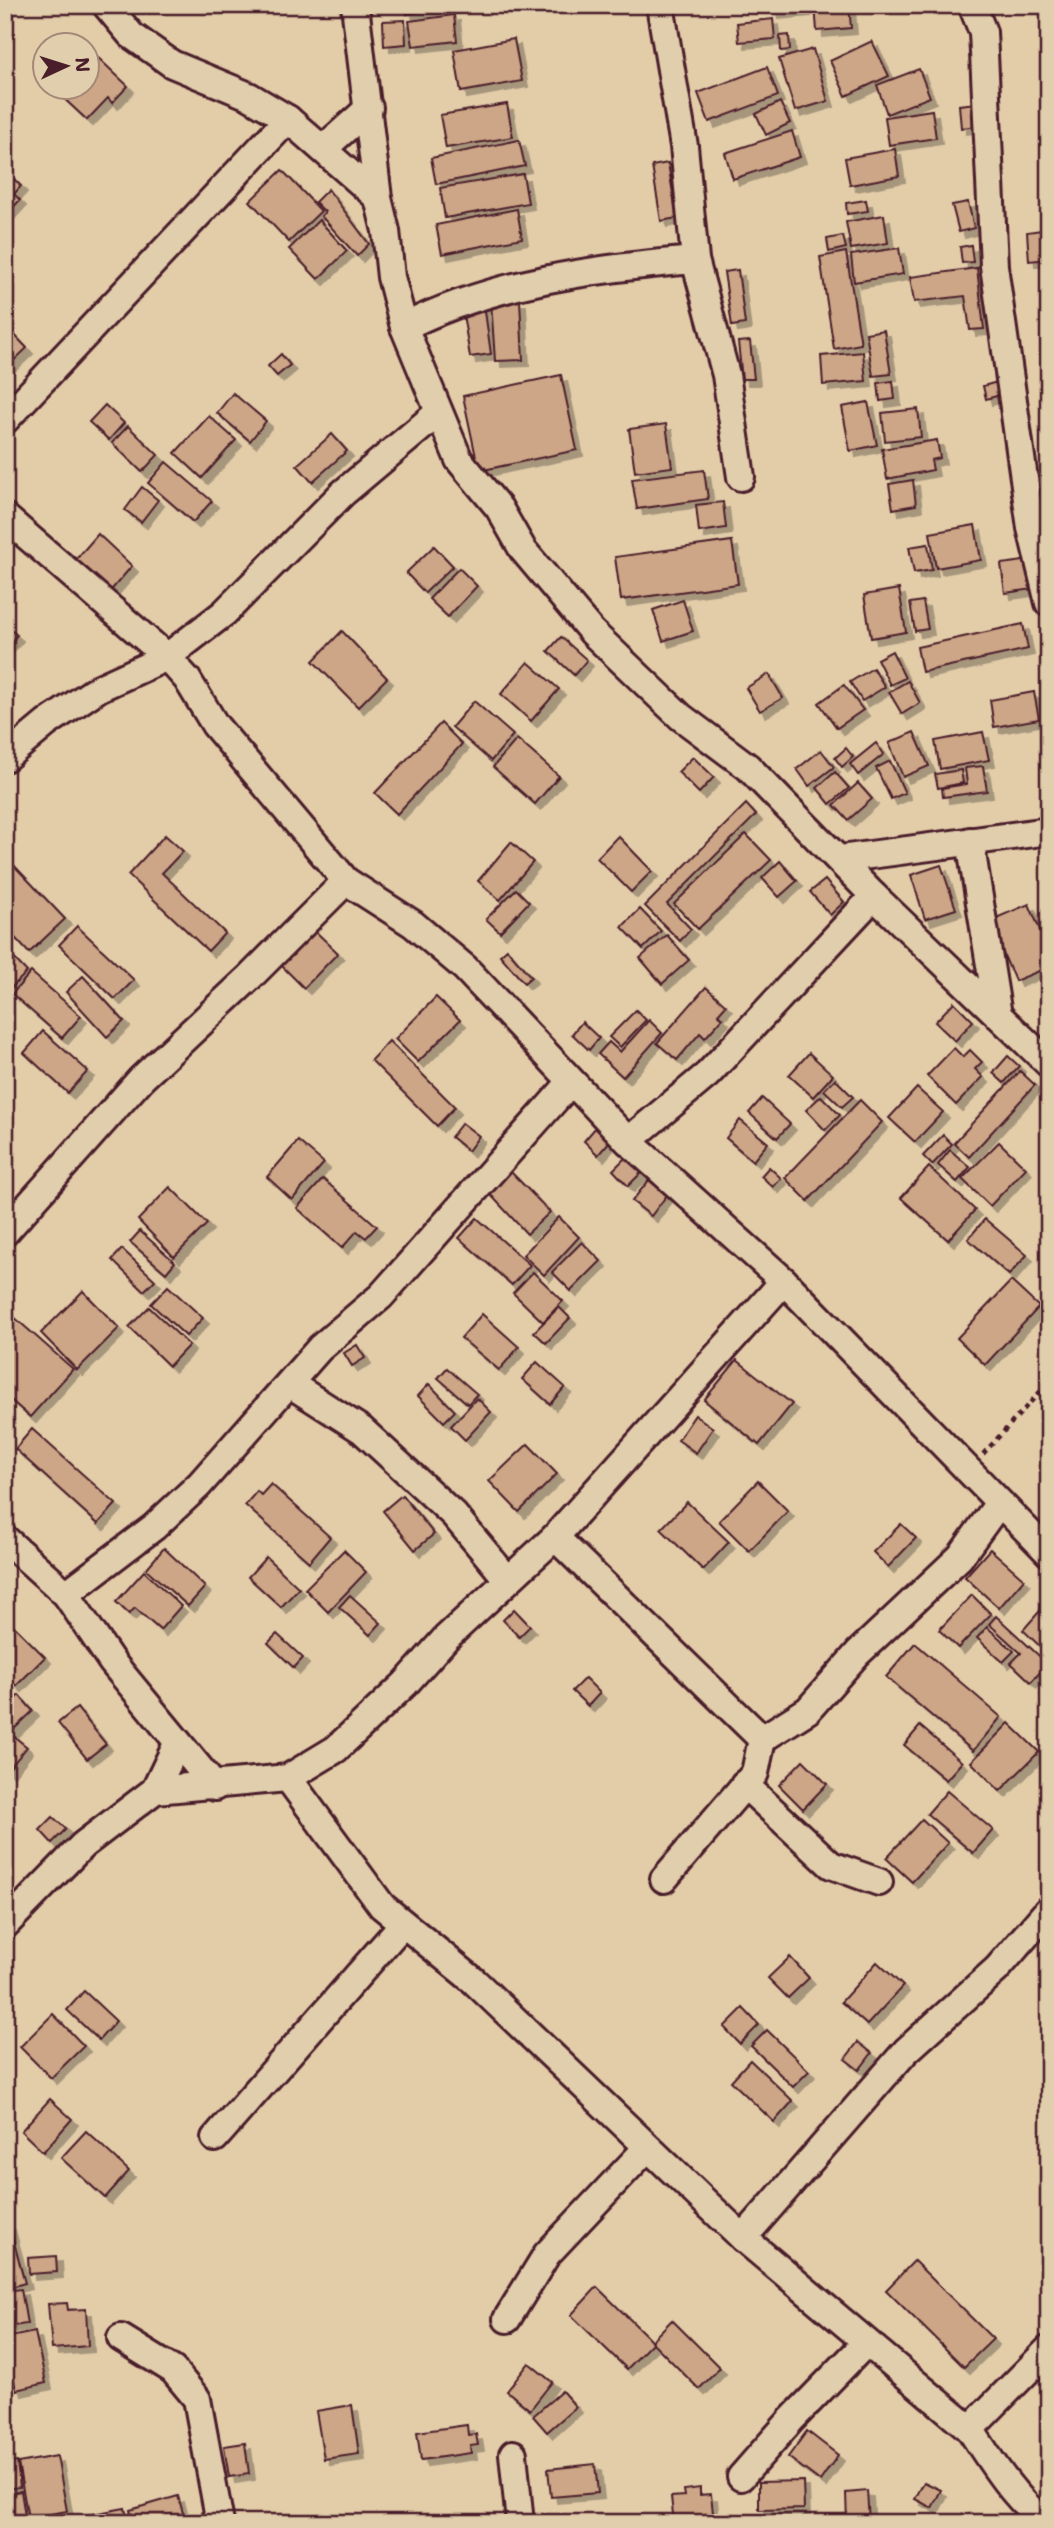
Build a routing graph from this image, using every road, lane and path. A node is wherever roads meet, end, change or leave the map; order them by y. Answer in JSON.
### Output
{"nodes":[{"id":1,"x":106,"y":5,"type":"edge"},
{"id":2,"x":355,"y":5,"type":"edge"},
{"id":3,"x":660,"y":5,"type":"edge"},
{"id":4,"x":972,"y":5,"type":"edge"},
{"id":5,"x":369,"y":108,"type":"junction"},
{"id":6,"x":288,"y":119,"type":"junction"},
{"id":7,"x":323,"y":149,"type":"junction"},
{"id":8,"x":378,"y":198,"type":"junction"},
{"id":9,"x":695,"y":260,"type":"junction"},
{"id":10,"x":404,"y":327,"type":"junction"},
{"id":11,"x":438,"y":413,"type":"junction"},
{"id":12,"x":5,"y":420,"type":"edge"},
{"id":13,"x":741,"y":477,"type":"dead end"},
{"id":14,"x":5,"y":517,"type":"edge"},
{"id":15,"x":1049,"y":603,"type":"edge"},
{"id":16,"x":167,"y":657,"type":"junction"},
{"id":17,"x":5,"y":758,"type":"edge"},
{"id":18,"x":1049,"y":831,"type":"edge"},
{"id":19,"x":970,"y":841,"type":"junction"},
{"id":20,"x":840,"y":859,"type":"junction"},
{"id":21,"x":346,"y":881,"type":"junction"},
{"id":22,"x":874,"y":896,"type":"junction"},
{"id":23,"x":999,"y":1015,"type":"junction"},
{"id":24,"x":1049,"y":1064,"type":"edge"},
{"id":25,"x":571,"y":1082,"type":"junction"},
{"id":26,"x":628,"y":1141,"type":"junction"},
{"id":27,"x":5,"y":1232,"type":"edge"},
{"id":28,"x":784,"y":1282,"type":"junction"},
{"id":29,"x":1049,"y":1382,"type":"edge"},
{"id":30,"x":290,"y":1384,"type":"junction"},
{"id":31,"x":968,"y":1471,"type":"junction"},
{"id":32,"x":999,"y":1503,"type":"junction"},
{"id":33,"x":555,"y":1536,"type":"junction"},
{"id":34,"x":5,"y":1539,"type":"edge"},
{"id":35,"x":1049,"y":1553,"type":"edge"},
{"id":36,"x":508,"y":1580,"type":"junction"},
{"id":37,"x":65,"y":1594,"type":"junction"},
{"id":38,"x":762,"y":1738,"type":"junction"},
{"id":39,"x":177,"y":1744,"type":"junction"},
{"id":40,"x":288,"y":1778,"type":"junction"},
{"id":41,"x":744,"y":1784,"type":"junction"},
{"id":42,"x":215,"y":1787,"type":"junction"},
{"id":43,"x":155,"y":1790,"type":"junction"},
{"id":44,"x":664,"y":1879,"type":"dead end"},
{"id":45,"x":879,"y":1882,"type":"dead end"},
{"id":46,"x":1049,"y":1909,"type":"edge"},
{"id":47,"x":5,"y":1924,"type":"edge"},
{"id":48,"x":402,"y":1924,"type":"junction"},
{"id":49,"x":215,"y":2138,"type":"dead end"},
{"id":50,"x":647,"y":2148,"type":"junction"},
{"id":51,"x":743,"y":2238,"type":"junction"},
{"id":52,"x":507,"y":2319,"type":"dead end"},
{"id":53,"x":121,"y":2338,"type":"dead end"},
{"id":54,"x":866,"y":2343,"type":"junction"},
{"id":55,"x":1049,"y":2349,"type":"edge"},
{"id":56,"x":970,"y":2429,"type":"junction"},
{"id":57,"x":513,"y":2454,"type":"dead end"},
{"id":58,"x":741,"y":2477,"type":"dead end"},
{"id":59,"x":220,"y":2523,"type":"edge"},
{"id":60,"x":520,"y":2523,"type":"edge"},
{"id":61,"x":1046,"y":2523,"type":"edge"}],
"edges":[{"from":1,"to":6,"type":"street"},
{"from":2,"to":5,"type":"street"},
{"from":3,"to":9,"type":"street"},
{"from":4,"to":15,"type":"street"},
{"from":5,"to":7,"type":"street"},
{"from":5,"to":8,"type":"street"},
{"from":6,"to":7,"type":"street"},
{"from":6,"to":12,"type":"street"},
{"from":7,"to":8,"type":"street"},
{"from":8,"to":10,"type":"street"},
{"from":9,"to":10,"type":"street"},
{"from":9,"to":13,"type":"street"},
{"from":10,"to":11,"type":"street"},
{"from":11,"to":16,"type":"street"},
{"from":11,"to":20,"type":"street"},
{"from":14,"to":16,"type":"street"},
{"from":16,"to":17,"type":"street"},
{"from":16,"to":21,"type":"street"},
{"from":18,"to":19,"type":"street"},
{"from":19,"to":20,"type":"street"},
{"from":19,"to":23,"type":"street"},
{"from":20,"to":22,"type":"street"},
{"from":21,"to":25,"type":"street"},
{"from":21,"to":27,"type":"street"},
{"from":22,"to":23,"type":"street"},
{"from":22,"to":26,"type":"street"},
{"from":23,"to":24,"type":"street"},
{"from":25,"to":26,"type":"street"},
{"from":25,"to":30,"type":"street"},
{"from":26,"to":28,"type":"street"},
{"from":28,"to":31,"type":"street"},
{"from":28,"to":33,"type":"street"},
{"from":29,"to":31,"type":"path"},
{"from":30,"to":36,"type":"street"},
{"from":30,"to":37,"type":"street"},
{"from":31,"to":32,"type":"street"},
{"from":32,"to":35,"type":"street"},
{"from":32,"to":38,"type":"street"},
{"from":33,"to":36,"type":"street"},
{"from":33,"to":38,"type":"street"},
{"from":34,"to":37,"type":"street"},
{"from":36,"to":40,"type":"street"},
{"from":37,"to":39,"type":"street"},
{"from":38,"to":41,"type":"street"},
{"from":39,"to":42,"type":"street"},
{"from":39,"to":43,"type":"street"},
{"from":40,"to":42,"type":"street"},
{"from":40,"to":48,"type":"street"},
{"from":41,"to":44,"type":"street"},
{"from":41,"to":45,"type":"street"},
{"from":42,"to":43,"type":"street"},
{"from":43,"to":47,"type":"street"},
{"from":46,"to":51,"type":"street"},
{"from":48,"to":49,"type":"street"},
{"from":48,"to":50,"type":"street"},
{"from":50,"to":51,"type":"street"},
{"from":50,"to":52,"type":"street"},
{"from":51,"to":54,"type":"street"},
{"from":53,"to":59,"type":"street"},
{"from":54,"to":56,"type":"street"},
{"from":54,"to":58,"type":"street"},
{"from":55,"to":56,"type":"street"},
{"from":56,"to":61,"type":"street"},
{"from":57,"to":60,"type":"street"}]}
